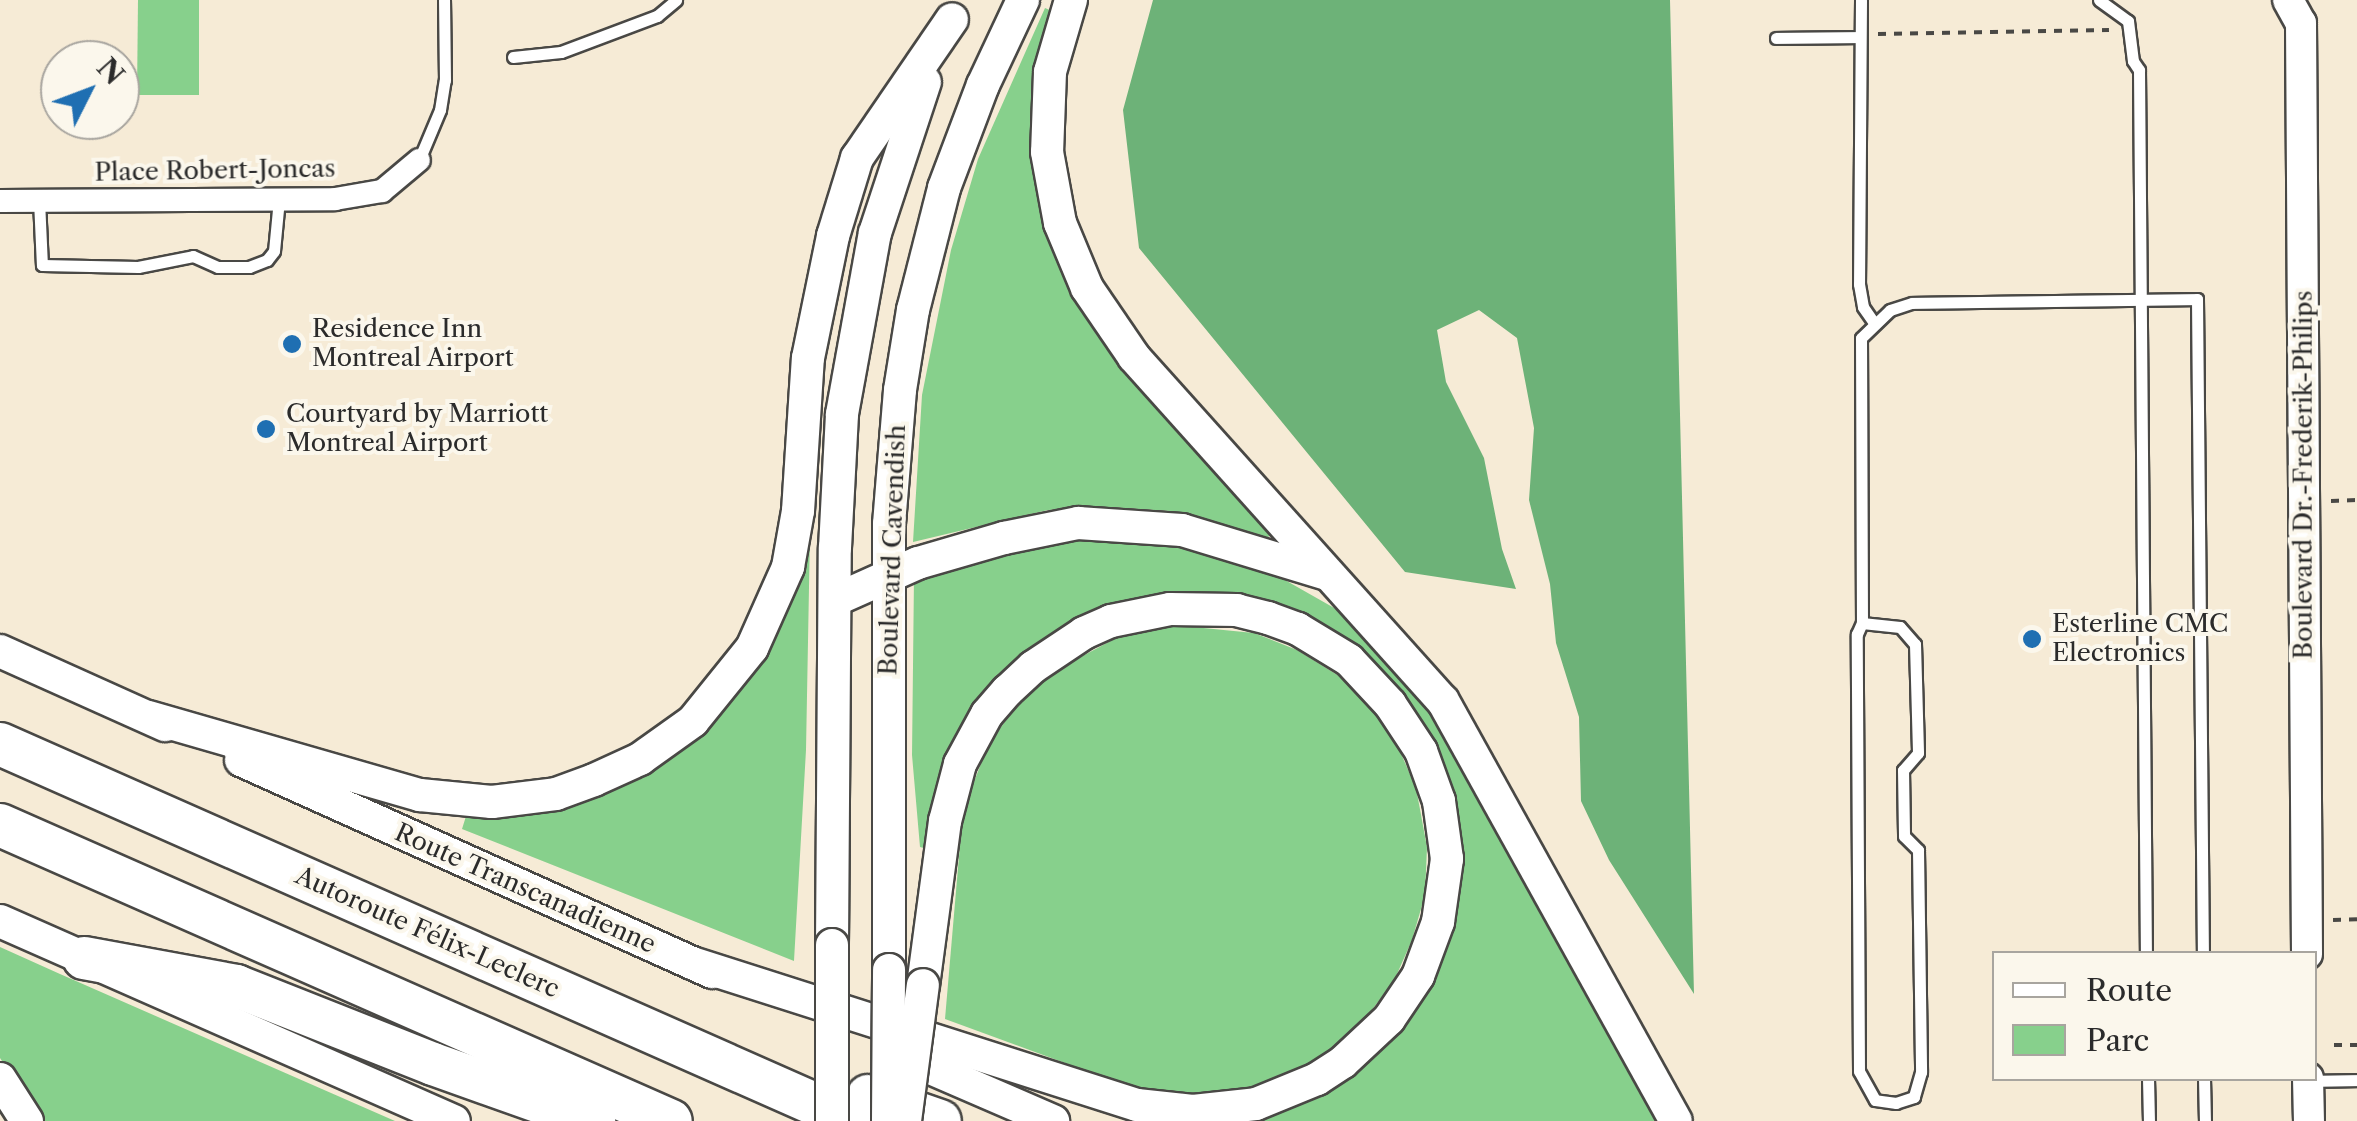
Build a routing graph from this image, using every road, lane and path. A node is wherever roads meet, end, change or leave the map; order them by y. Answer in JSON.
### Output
{"nodes":[{"id":1,"x":444,"y":0,"type":"edge"},
{"id":2,"x":676,"y":0,"type":"edge"},
{"id":3,"x":1024,"y":0,"type":"edge"},
{"id":4,"x":1071,"y":0,"type":"edge"},
{"id":5,"x":1861,"y":0,"type":"edge"},
{"id":6,"x":2099,"y":0,"type":"edge"},
{"id":7,"x":2288,"y":0,"type":"edge"},
{"id":8,"x":957,"y":10,"type":"edge"},
{"id":9,"x":1877,"y":17,"type":"dead end"},
{"id":10,"x":2025,"y":20,"type":"dead end"},
{"id":11,"x":2084,"y":20,"type":"dead end"},
{"id":12,"x":1966,"y":21,"type":"dead end"},
{"id":13,"x":1908,"y":22,"type":"dead end"},
{"id":14,"x":2132,"y":29,"type":"junction"},
{"id":15,"x":2084,"y":30,"type":"junction"},
{"id":16,"x":2025,"y":31,"type":"junction"},
{"id":17,"x":1966,"y":32,"type":"junction"},
{"id":18,"x":1908,"y":33,"type":"junction"},
{"id":19,"x":1860,"y":37,"type":"junction"},
{"id":20,"x":1776,"y":38,"type":"dead end"},
{"id":21,"x":513,"y":56,"type":"dead end"},
{"id":22,"x":419,"y":160,"type":"joint"},
{"id":23,"x":279,"y":199,"type":"junction"},
{"id":24,"x":0,"y":200,"type":"edge"},
{"id":25,"x":39,"y":200,"type":"junction"},
{"id":26,"x":2141,"y":302,"type":"junction"},
{"id":27,"x":1874,"y":323,"type":"junction"},
{"id":28,"x":2357,"y":500,"type":"edge"},
{"id":29,"x":2331,"y":501,"type":"dead end"},
{"id":30,"x":889,"y":574,"type":"junction"},
{"id":31,"x":1331,"y":576,"type":"junction"},
{"id":32,"x":835,"y":600,"type":"junction"},
{"id":33,"x":1862,"y":623,"type":"junction"},
{"id":34,"x":0,"y":652,"type":"edge"},
{"id":35,"x":149,"y":717,"type":"junction"},
{"id":36,"x":0,"y":744,"type":"edge"},
{"id":37,"x":0,"y":825,"type":"edge"},
{"id":38,"x":2357,"y":919,"type":"edge"},
{"id":39,"x":2333,"y":920,"type":"dead end"},
{"id":40,"x":0,"y":921,"type":"edge"},
{"id":41,"x":2146,"y":951,"type":"edge"},
{"id":42,"x":2203,"y":951,"type":"edge"},
{"id":43,"x":2308,"y":951,"type":"edge"},
{"id":44,"x":84,"y":958,"type":"junction"},
{"id":45,"x":692,"y":964,"type":"junction"},
{"id":46,"x":569,"y":996,"type":"junction"},
{"id":47,"x":2334,"y":1045,"type":"dead end"},
{"id":48,"x":2357,"y":1045,"type":"edge"},
{"id":49,"x":0,"y":1078,"type":"edge"},
{"id":50,"x":2317,"y":1080,"type":"edge"},
{"id":51,"x":2357,"y":1080,"type":"edge"},
{"id":52,"x":2148,"y":1081,"type":"edge"},
{"id":53,"x":2204,"y":1081,"type":"edge"},
{"id":54,"x":2308,"y":1081,"type":"edge"},
{"id":55,"x":27,"y":1121,"type":"edge"},
{"id":56,"x":454,"y":1121,"type":"edge"},
{"id":57,"x":594,"y":1121,"type":"edge"},
{"id":58,"x":671,"y":1121,"type":"edge"},
{"id":59,"x":829,"y":1121,"type":"edge"},
{"id":60,"x":854,"y":1121,"type":"edge"},
{"id":61,"x":888,"y":1121,"type":"edge"},
{"id":62,"x":906,"y":1121,"type":"edge"},
{"id":63,"x":940,"y":1121,"type":"edge"},
{"id":64,"x":1053,"y":1121,"type":"edge"},
{"id":65,"x":1676,"y":1121,"type":"edge"},
{"id":66,"x":2149,"y":1121,"type":"edge"},
{"id":67,"x":2205,"y":1121,"type":"edge"},
{"id":68,"x":2309,"y":1121,"type":"edge"}],
"edges":[{"from":1,"to":22,"type":"lane"},
{"from":2,"to":21,"type":"lane"},
{"from":3,"to":30,"type":"main road","name":"Boulevard Cavendish"},
{"from":4,"to":31,"type":"main road"},
{"from":5,"to":19,"type":"lane"},
{"from":6,"to":14,"type":"lane"},
{"from":7,"to":43,"type":"street","name":"Boulevard Dr.-Frederik-Philips"},
{"from":8,"to":32,"type":"main road"},
{"from":8,"to":35,"type":"main road"},
{"from":9,"to":18,"type":"path"},
{"from":10,"to":16,"type":"path"},
{"from":11,"to":15,"type":"path"},
{"from":12,"to":17,"type":"path"},
{"from":13,"to":18,"type":"path"},
{"from":14,"to":15,"type":"path"},
{"from":14,"to":26,"type":"lane"},
{"from":15,"to":16,"type":"path"},
{"from":16,"to":17,"type":"path"},
{"from":17,"to":18,"type":"path"},
{"from":19,"to":20,"type":"lane"},
{"from":19,"to":27,"type":"lane"},
{"from":22,"to":23,"type":"street","name":"Place Robert-Joncas"},
{"from":23,"to":25,"type":"street","name":"Place Robert-Joncas"},
{"from":23,"to":25,"type":"lane"},
{"from":24,"to":25,"type":"street","name":"Place Robert-Joncas"},
{"from":26,"to":27,"type":"lane"},
{"from":26,"to":41,"type":"lane"},
{"from":26,"to":42,"type":"lane"},
{"from":27,"to":33,"type":"lane"},
{"from":28,"to":29,"type":"path"},
{"from":30,"to":31,"type":"main road"},
{"from":30,"to":32,"type":"main road"},
{"from":30,"to":61,"type":"main road","name":"Boulevard Cavendish","bridge":true},
{"from":31,"to":65,"type":"main road"},
{"from":32,"to":59,"type":"main road","bridge":true},
{"from":33,"to":33,"type":"lane"},
{"from":34,"to":35,"type":"main road","name":"Route Transcanadienne"},
{"from":35,"to":45,"type":"main road","name":"Route Transcanadienne"},
{"from":36,"to":46,"type":"highway","name":"Autoroute Félix-Leclerc"},
{"from":37,"to":58,"type":"highway"},
{"from":38,"to":39,"type":"path"},
{"from":40,"to":44,"type":"main road"},
{"from":44,"to":56,"type":"main road"},
{"from":44,"to":57,"type":"highway"},
{"from":45,"to":62,"type":"main road","bridge":true},
{"from":45,"to":64,"type":"main road","name":"Route Transcanadienne"},
{"from":46,"to":60,"type":"highway","name":"Autoroute Félix-Leclerc"},
{"from":46,"to":63,"type":"highway"},
{"from":47,"to":48,"type":"path"},
{"from":49,"to":55,"type":"main road"},
{"from":50,"to":51,"type":"lane"},
{"from":52,"to":66,"type":"lane"},
{"from":53,"to":67,"type":"lane"},
{"from":54,"to":68,"type":"street"}]}
